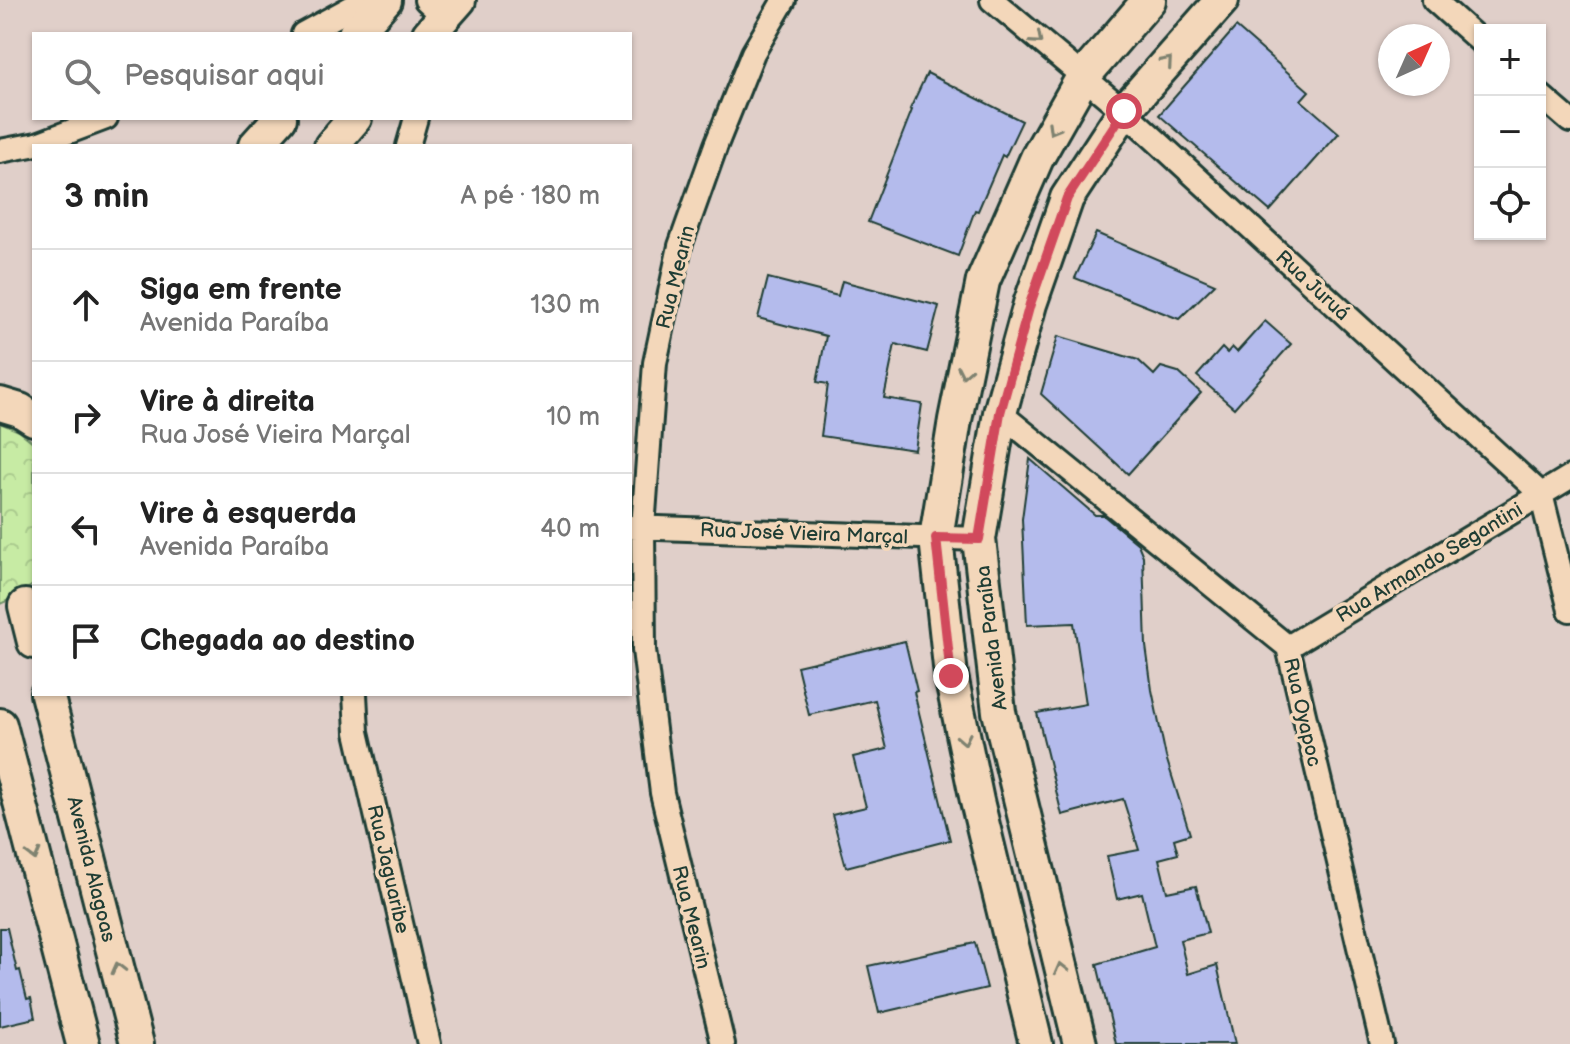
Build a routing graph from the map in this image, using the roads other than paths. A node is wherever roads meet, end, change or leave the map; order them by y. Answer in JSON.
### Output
{"nodes":[{"id":1,"x":365,"y":0,"type":"edge"},
{"id":2,"x":385,"y":0,"type":"edge"},
{"id":3,"x":784,"y":0,"type":"edge"},
{"id":4,"x":992,"y":0,"type":"edge"},
{"id":5,"x":1149,"y":0,"type":"edge"},
{"id":6,"x":1222,"y":0,"type":"edge"},
{"id":7,"x":1434,"y":0,"type":"edge"},
{"id":8,"x":307,"y":32,"type":"edge"},
{"id":9,"x":357,"y":32,"type":"edge"},
{"id":10,"x":1474,"y":36,"type":"edge"},
{"id":11,"x":1083,"y":77,"type":"junction"},
{"id":12,"x":1541,"y":96,"type":"edge"},
{"id":13,"x":1124,"y":111,"type":"junction"},
{"id":14,"x":101,"y":120,"type":"edge"},
{"id":15,"x":278,"y":120,"type":"edge"},
{"id":16,"x":353,"y":120,"type":"edge"},
{"id":17,"x":415,"y":120,"type":"edge"},
{"id":18,"x":1570,"y":121,"type":"edge"},
{"id":19,"x":37,"y":144,"type":"edge"},
{"id":20,"x":257,"y":144,"type":"edge"},
{"id":21,"x":333,"y":144,"type":"edge"},
{"id":22,"x":409,"y":144,"type":"edge"},
{"id":23,"x":32,"y":145,"type":"edge"},
{"id":24,"x":0,"y":151,"type":"edge"},
{"id":25,"x":1000,"y":413,"type":"junction"},
{"id":26,"x":1570,"y":477,"type":"edge"},
{"id":27,"x":1541,"y":494,"type":"junction"},
{"id":28,"x":637,"y":528,"type":"edge"},
{"id":29,"x":936,"y":538,"type":"junction"},
{"id":30,"x":979,"y":539,"type":"junction"},
{"id":31,"x":20,"y":607,"type":"edge"},
{"id":32,"x":1570,"y":610,"type":"edge"},
{"id":33,"x":32,"y":637,"type":"edge"},
{"id":34,"x":1288,"y":647,"type":"junction"},
{"id":35,"x":48,"y":696,"type":"edge"},
{"id":36,"x":355,"y":696,"type":"edge"},
{"id":37,"x":0,"y":725,"type":"edge"},
{"id":38,"x":1028,"y":832,"type":"junction"},
{"id":39,"x":987,"y":842,"type":"junction"},
{"id":40,"x":83,"y":1044,"type":"edge"},
{"id":41,"x":137,"y":1044,"type":"edge"},
{"id":42,"x":429,"y":1044,"type":"edge"},
{"id":43,"x":723,"y":1044,"type":"edge"},
{"id":44,"x":1036,"y":1044,"type":"edge"},
{"id":45,"x":1080,"y":1044,"type":"edge"},
{"id":46,"x":1382,"y":1044,"type":"edge"}],
"edges":[{"from":1,"to":8,"type":"street"},
{"from":2,"to":9,"type":"main road"},
{"from":3,"to":28,"type":"street","name":"Rua Mearin"},
{"from":4,"to":11,"type":"street","name":"Rua Juruá","one_way":true},
{"from":5,"to":11,"type":"main road","name":"Avenida Paraíba"},
{"from":13,"to":6,"type":"main road","name":"Avenida Paraíba","one_way":true},
{"from":7,"to":10,"type":"street"},
{"from":11,"to":13,"type":"street","name":"Rua Juruá"},
{"from":11,"to":29,"type":"main road","name":"Avenida Paraíba","one_way":true},
{"from":12,"to":18,"type":"street"},
{"from":13,"to":25,"type":"main road","name":"Avenida Paraíba"},
{"from":13,"to":27,"type":"street","name":"Rua Juruá"},
{"from":14,"to":19,"type":"street"},
{"from":15,"to":20,"type":"main road"},
{"from":16,"to":21,"type":"main road"},
{"from":17,"to":22,"type":"street"},
{"from":23,"to":24,"type":"street"},
{"from":25,"to":30,"type":"main road","name":"Avenida Paraíba"},
{"from":25,"to":34,"type":"street","name":"Rua Oyapoc"},
{"from":26,"to":27,"type":"street","name":"Rua Armando Segantini"},
{"from":27,"to":32,"type":"street"},
{"from":27,"to":34,"type":"street","name":"Rua Armando Segantini"},
{"from":28,"to":29,"type":"street","name":"Rua José Vieira Marçal"},
{"from":28,"to":43,"type":"street","name":"Rua Mearin"},
{"from":29,"to":30,"type":"street","name":"Rua José Vieira Marçal"},
{"from":29,"to":39,"type":"main road","name":"Avenida Paraíba","one_way":true},
{"from":30,"to":38,"type":"main road","name":"Avenida Paraíba"},
{"from":31,"to":33,"type":"main road"},
{"from":34,"to":46,"type":"street","name":"Rua Oyapoc"},
{"from":41,"to":35,"type":"main road","name":"Avenida Alagoas","one_way":true},
{"from":36,"to":42,"type":"street","name":"Rua Jaguaribe"},
{"from":37,"to":40,"type":"main road","one_way":true},
{"from":38,"to":39,"type":"main road"},
{"from":45,"to":38,"type":"main road","name":"Avenida Paraíba","one_way":true},
{"from":39,"to":44,"type":"main road","name":"Avenida Paraíba"}]}
